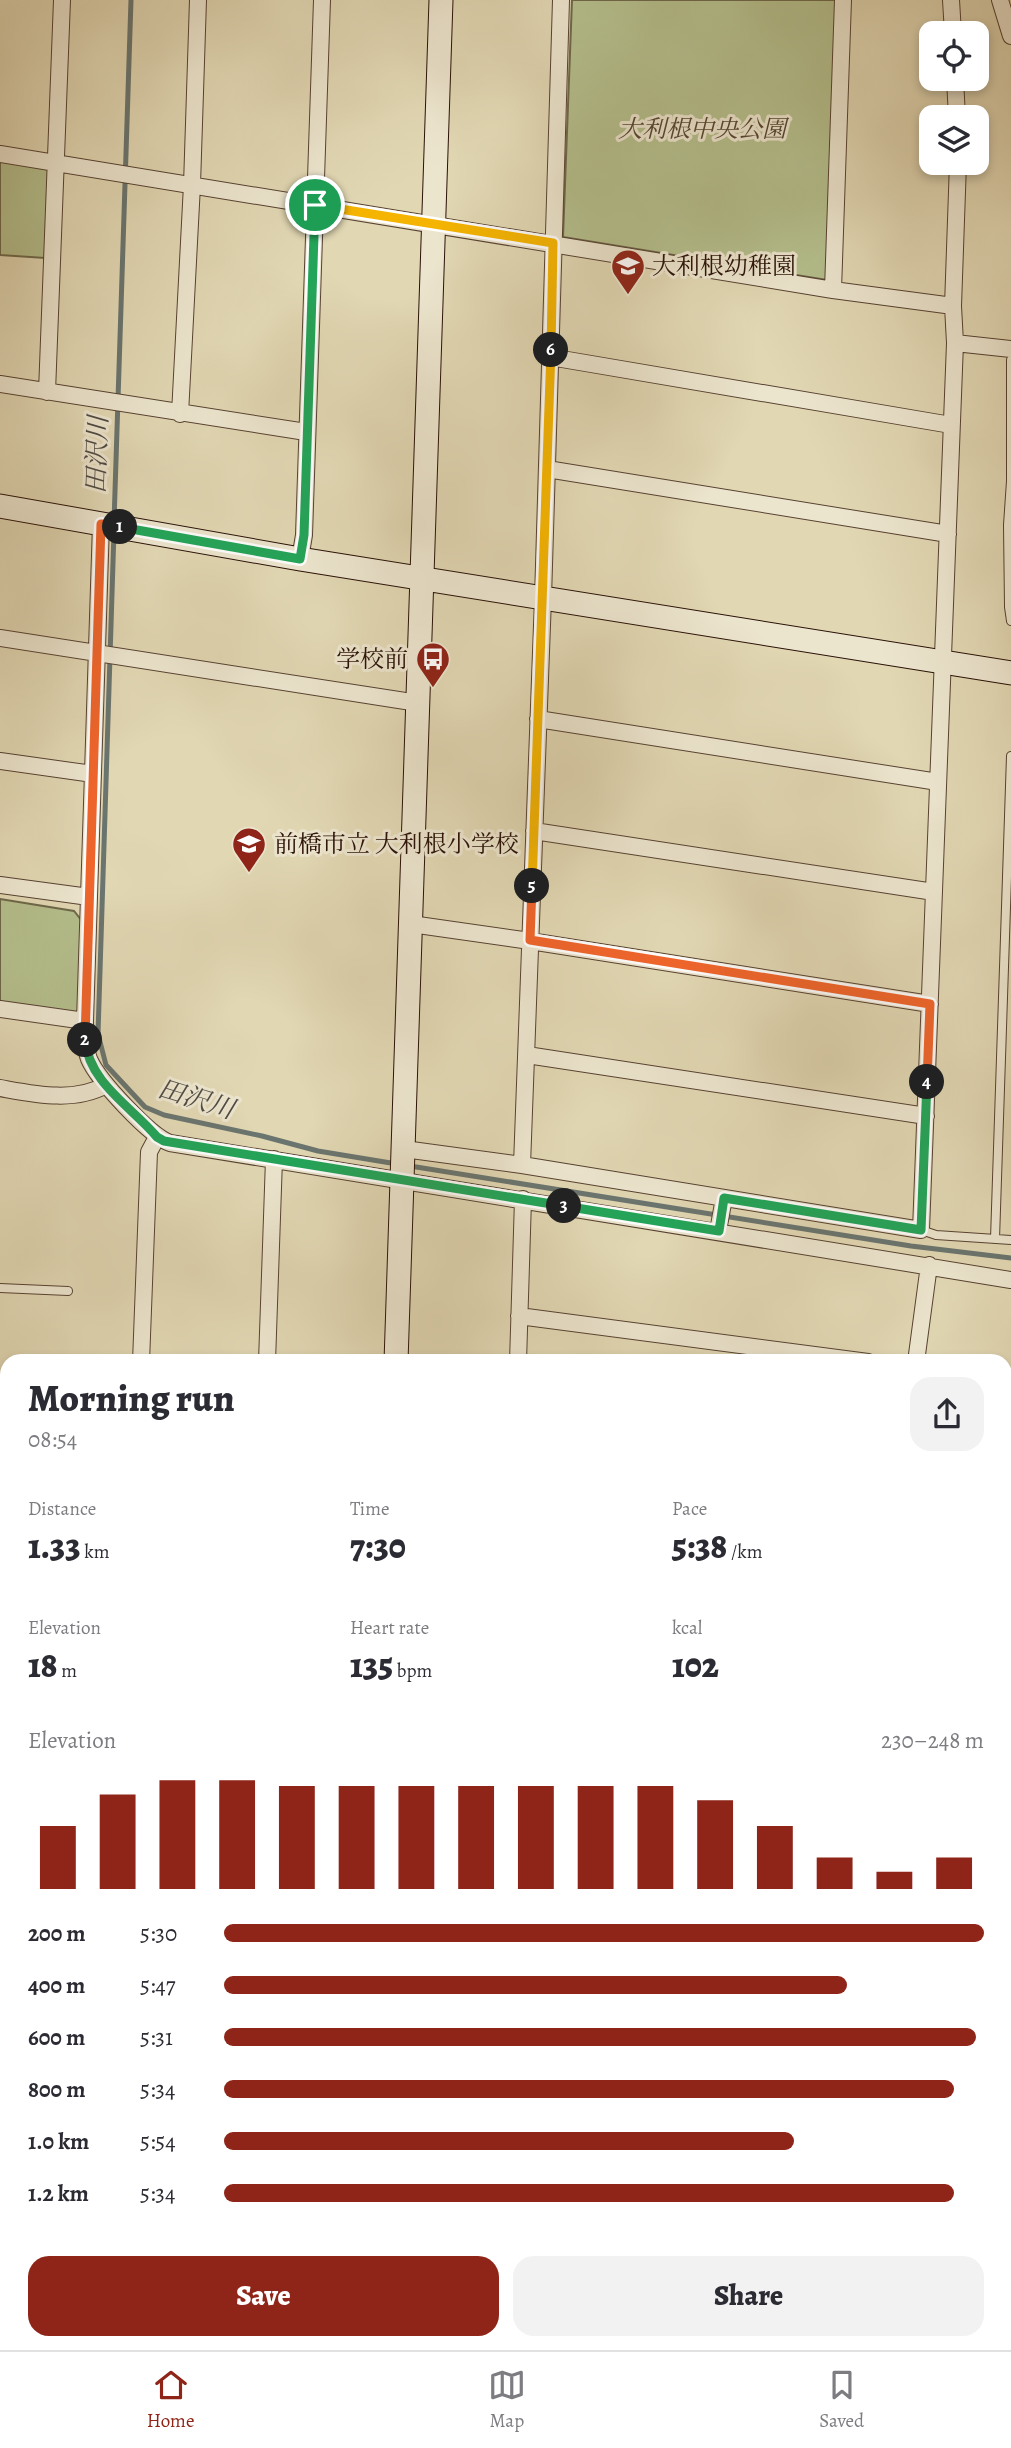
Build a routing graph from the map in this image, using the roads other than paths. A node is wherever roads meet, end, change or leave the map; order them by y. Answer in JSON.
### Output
{"nodes":[{"id":1,"x":62,"y":0,"type":"edge"},
{"id":2,"x":198,"y":0,"type":"edge"},
{"id":3,"x":322,"y":0,"type":"edge"},
{"id":4,"x":441,"y":0,"type":"edge"},
{"id":5,"x":561,"y":0,"type":"edge"},
{"id":6,"x":843,"y":0,"type":"edge"},
{"id":7,"x":951,"y":0,"type":"edge"},
{"id":8,"x":1000,"y":0,"type":"edge"},
{"id":9,"x":952,"y":21,"type":"edge"},
{"id":10,"x":1011,"y":36,"type":"edge"},
{"id":11,"x":0,"y":154,"type":"edge"},
{"id":12,"x":56,"y":163,"type":"junction"},
{"id":13,"x":958,"y":175,"type":"edge"},
{"id":14,"x":192,"y":185,"type":"junction"},
{"id":15,"x":315,"y":205,"type":"junction"},
{"id":16,"x":433,"y":224,"type":"junction"},
{"id":17,"x":553,"y":243,"type":"junction"},
{"id":18,"x":833,"y":290,"type":"junction"},
{"id":19,"x":953,"y":306,"type":"junction"},
{"id":20,"x":955,"y":343,"type":"junction"},
{"id":21,"x":1011,"y":349,"type":"edge"},
{"id":22,"x":550,"y":357,"type":"junction"},
{"id":23,"x":1011,"y":360,"type":"edge"},
{"id":24,"x":0,"y":384,"type":"edge"},
{"id":25,"x":47,"y":392,"type":"junction"},
{"id":26,"x":180,"y":414,"type":"junction"},
{"id":27,"x":951,"y":425,"type":"junction"},
{"id":28,"x":306,"y":432,"type":"junction"},
{"id":29,"x":547,"y":468,"type":"junction"},
{"id":30,"x":0,"y":506,"type":"edge"},
{"id":31,"x":101,"y":524,"type":"junction"},
{"id":32,"x":948,"y":534,"type":"junction"},
{"id":33,"x":300,"y":559,"type":"junction"},
{"id":34,"x":422,"y":577,"type":"junction"},
{"id":35,"x":543,"y":598,"type":"junction"},
{"id":36,"x":1011,"y":621,"type":"edge"},
{"id":37,"x":0,"y":638,"type":"edge"},
{"id":38,"x":97,"y":653,"type":"junction"},
{"id":39,"x":941,"y":660,"type":"junction"},
{"id":40,"x":1011,"y":673,"type":"edge"},
{"id":41,"x":418,"y":703,"type":"junction"},
{"id":42,"x":538,"y":719,"type":"junction"},
{"id":43,"x":1011,"y":756,"type":"edge"},
{"id":44,"x":0,"y":761,"type":"edge"},
{"id":45,"x":93,"y":774,"type":"junction"},
{"id":46,"x":938,"y":782,"type":"junction"},
{"id":47,"x":534,"y":831,"type":"junction"},
{"id":48,"x":0,"y":885,"type":"edge"},
{"id":49,"x":934,"y":892,"type":"junction"},
{"id":50,"x":89,"y":897,"type":"junction"},
{"id":51,"x":411,"y":924,"type":"junction"},
{"id":52,"x":530,"y":940,"type":"junction"},
{"id":53,"x":930,"y":1004,"type":"junction"},
{"id":54,"x":0,"y":1009,"type":"edge"},
{"id":55,"x":85,"y":1021,"type":"junction"},
{"id":56,"x":527,"y":1055,"type":"junction"},
{"id":57,"x":106,"y":1085,"type":"junction"},
{"id":58,"x":0,"y":1088,"type":"edge"},
{"id":59,"x":926,"y":1116,"type":"junction"},
{"id":60,"x":157,"y":1137,"type":"junction"},
{"id":61,"x":404,"y":1149,"type":"junction"},
{"id":62,"x":274,"y":1159,"type":"junction"},
{"id":63,"x":522,"y":1165,"type":"junction"},
{"id":64,"x":402,"y":1180,"type":"junction"},
{"id":65,"x":724,"y":1198,"type":"junction"},
{"id":66,"x":523,"y":1199,"type":"junction"},
{"id":67,"x":921,"y":1230,"type":"junction"},
{"id":68,"x":719,"y":1231,"type":"junction"},
{"id":69,"x":995,"y":1239,"type":"junction"},
{"id":70,"x":1011,"y":1240,"type":"edge"},
{"id":71,"x":929,"y":1265,"type":"junction"},
{"id":72,"x":1011,"y":1280,"type":"edge"},
{"id":73,"x":0,"y":1288,"type":"edge"},
{"id":74,"x":68,"y":1292,"type":"dead end"},
{"id":75,"x":519,"y":1316,"type":"junction"},
{"id":76,"x":141,"y":1354,"type":"edge"},
{"id":77,"x":267,"y":1354,"type":"edge"},
{"id":78,"x":396,"y":1354,"type":"edge"},
{"id":79,"x":517,"y":1354,"type":"edge"},
{"id":80,"x":807,"y":1354,"type":"edge"},
{"id":81,"x":917,"y":1354,"type":"edge"}],
"edges":[{"from":1,"to":12,"type":"street"},
{"from":2,"to":14,"type":"street"},
{"from":3,"to":15,"type":"street"},
{"from":4,"to":16,"type":"street"},
{"from":5,"to":17,"type":"street"},
{"from":6,"to":18,"type":"street"},
{"from":7,"to":9,"type":"street"},
{"from":8,"to":10,"type":"street"},
{"from":11,"to":12,"type":"street"},
{"from":12,"to":14,"type":"street"},
{"from":12,"to":25,"type":"street"},
{"from":13,"to":19,"type":"street"},
{"from":14,"to":15,"type":"street"},
{"from":14,"to":26,"type":"street"},
{"from":15,"to":16,"type":"street"},
{"from":15,"to":28,"type":"street"},
{"from":16,"to":17,"type":"street"},
{"from":16,"to":34,"type":"street"},
{"from":17,"to":18,"type":"street"},
{"from":17,"to":22,"type":"street"},
{"from":18,"to":19,"type":"street"},
{"from":19,"to":20,"type":"street"},
{"from":20,"to":21,"type":"street"},
{"from":20,"to":27,"type":"street"},
{"from":22,"to":27,"type":"street"},
{"from":22,"to":29,"type":"street"},
{"from":23,"to":36,"type":"lane"},
{"from":24,"to":25,"type":"street"},
{"from":25,"to":26,"type":"street"},
{"from":26,"to":28,"type":"street"},
{"from":27,"to":32,"type":"street"},
{"from":28,"to":33,"type":"street"},
{"from":29,"to":32,"type":"street"},
{"from":29,"to":35,"type":"street"},
{"from":30,"to":31,"type":"street"},
{"from":31,"to":33,"type":"street"},
{"from":31,"to":38,"type":"street"},
{"from":32,"to":39,"type":"street"},
{"from":33,"to":34,"type":"street"},
{"from":34,"to":35,"type":"street"},
{"from":34,"to":41,"type":"street"},
{"from":35,"to":39,"type":"street"},
{"from":35,"to":42,"type":"street"},
{"from":37,"to":38,"type":"street"},
{"from":38,"to":41,"type":"street"},
{"from":38,"to":45,"type":"street"},
{"from":39,"to":40,"type":"street"},
{"from":39,"to":46,"type":"street"},
{"from":41,"to":51,"type":"street"},
{"from":42,"to":46,"type":"street"},
{"from":42,"to":47,"type":"street"},
{"from":43,"to":69,"type":"lane"},
{"from":44,"to":45,"type":"street"},
{"from":45,"to":50,"type":"street"},
{"from":46,"to":49,"type":"street"},
{"from":47,"to":49,"type":"street"},
{"from":47,"to":52,"type":"street"},
{"from":48,"to":50,"type":"street"},
{"from":49,"to":53,"type":"street"},
{"from":50,"to":55,"type":"street"},
{"from":51,"to":52,"type":"street"},
{"from":51,"to":61,"type":"street"},
{"from":52,"to":53,"type":"street"},
{"from":52,"to":56,"type":"street"},
{"from":53,"to":59,"type":"street"},
{"from":54,"to":55,"type":"street"},
{"from":55,"to":57,"type":"street"},
{"from":56,"to":59,"type":"street"},
{"from":56,"to":63,"type":"street"},
{"from":57,"to":58,"type":"street"},
{"from":57,"to":60,"type":"street"},
{"from":59,"to":67,"type":"street"},
{"from":60,"to":62,"type":"street"},
{"from":60,"to":76,"type":"street"},
{"from":61,"to":63,"type":"street"},
{"from":61,"to":64,"type":"street"},
{"from":62,"to":64,"type":"street"},
{"from":62,"to":77,"type":"street"},
{"from":63,"to":65,"type":"street"},
{"from":64,"to":66,"type":"street"},
{"from":64,"to":78,"type":"street"},
{"from":65,"to":67,"type":"street"},
{"from":65,"to":68,"type":"street"},
{"from":66,"to":68,"type":"street"},
{"from":66,"to":75,"type":"street"},
{"from":67,"to":69,"type":"lane"},
{"from":68,"to":71,"type":"street"},
{"from":69,"to":70,"type":"lane"},
{"from":71,"to":72,"type":"street"},
{"from":71,"to":81,"type":"street"},
{"from":73,"to":74,"type":"lane"},
{"from":75,"to":79,"type":"street"},
{"from":75,"to":80,"type":"street"}]}
